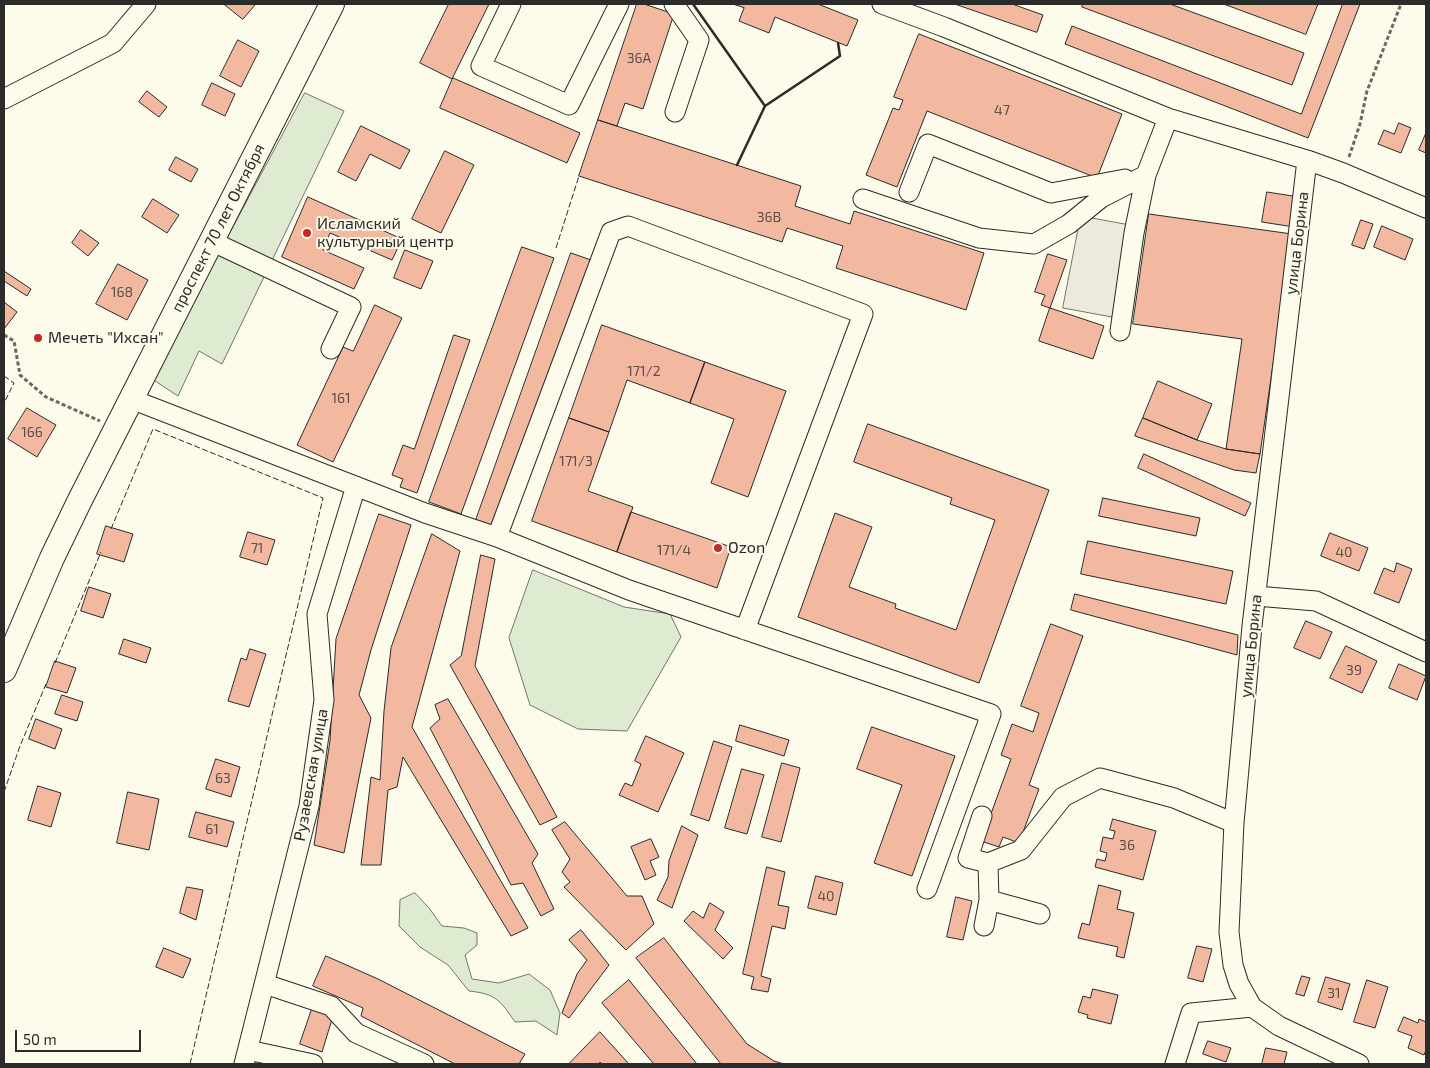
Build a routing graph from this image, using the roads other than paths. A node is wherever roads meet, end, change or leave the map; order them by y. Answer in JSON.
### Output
{"nodes":[{"id":1,"x":146,"y":4,"type":"edge"},
{"id":2,"x":332,"y":4,"type":"edge"},
{"id":3,"x":511,"y":4,"type":"edge"},
{"id":4,"x":619,"y":4,"type":"edge"},
{"id":5,"x":674,"y":4,"type":"edge"},
{"id":6,"x":882,"y":4,"type":"edge"},
{"id":7,"x":4,"y":99,"type":"edge"},
{"id":8,"x":675,"y":112,"type":"dead end"},
{"id":9,"x":1168,"y":118,"type":"junction"},
{"id":10,"x":1307,"y":160,"type":"junction"},
{"id":11,"x":1146,"y":175,"type":"junction"},
{"id":12,"x":909,"y":192,"type":"dead end"},
{"id":13,"x":863,"y":199,"type":"dead end"},
{"id":14,"x":1426,"y":208,"type":"edge"},
{"id":15,"x":211,"y":241,"type":"junction"},
{"id":16,"x":1120,"y":331,"type":"dead end"},
{"id":17,"x":331,"y":350,"type":"dead end"},
{"id":18,"x":131,"y":399,"type":"junction"},
{"id":19,"x":356,"y":486,"type":"junction"},
{"id":20,"x":497,"y":537,"type":"junction"},
{"id":21,"x":1256,"y":596,"type":"junction"},
{"id":22,"x":745,"y":630,"type":"junction"},
{"id":23,"x":1426,"y":652,"type":"edge"},
{"id":24,"x":4,"y":670,"type":"edge"},
{"id":25,"x":982,"y":816,"type":"dead end"},
{"id":26,"x":1234,"y":823,"type":"junction"},
{"id":27,"x":988,"y":863,"type":"junction"},
{"id":28,"x":927,"y":889,"type":"dead end"},
{"id":29,"x":989,"y":900,"type":"junction"},
{"id":30,"x":1040,"y":914,"type":"dead end"},
{"id":31,"x":984,"y":926,"type":"dead end"},
{"id":32,"x":265,"y":984,"type":"junction"},
{"id":33,"x":1252,"y":1007,"type":"junction"},
{"id":34,"x":246,"y":1057,"type":"edge"},
{"id":35,"x":313,"y":1064,"type":"edge"},
{"id":36,"x":424,"y":1064,"type":"edge"},
{"id":37,"x":1175,"y":1064,"type":"edge"},
{"id":38,"x":1359,"y":1064,"type":"edge"}],
"edges":[{"from":1,"to":7,"type":"street"},
{"from":2,"to":15,"type":"main road","name":"проспект 70 лет Октября"},
{"from":3,"to":4,"type":"street"},
{"from":5,"to":8,"type":"street"},
{"from":6,"to":9,"type":"street"},
{"from":9,"to":10,"type":"street"},
{"from":9,"to":11,"type":"street"},
{"from":10,"to":14,"type":"street"},
{"from":10,"to":21,"type":"street","name":"улица Борина"},
{"from":11,"to":12,"type":"street"},
{"from":11,"to":13,"type":"street"},
{"from":11,"to":16,"type":"street"},
{"from":15,"to":17,"type":"street"},
{"from":15,"to":18,"type":"main road","name":"проспект 70 лет Октября"},
{"from":18,"to":19,"type":"street"},
{"from":18,"to":24,"type":"main road","name":"проспект 70 лет Октября"},
{"from":19,"to":20,"type":"street"},
{"from":19,"to":32,"type":"street","name":"Рузаевская улица"},
{"from":20,"to":22,"type":"street"},
{"from":20,"to":22,"type":"street"},
{"from":21,"to":23,"type":"street"},
{"from":21,"to":26,"type":"street","name":"улица Борина"},
{"from":22,"to":28,"type":"street"},
{"from":25,"to":27,"type":"street"},
{"from":26,"to":27,"type":"street"},
{"from":26,"to":33,"type":"street","name":"улица Борина"},
{"from":27,"to":29,"type":"street"},
{"from":29,"to":30,"type":"street"},
{"from":29,"to":31,"type":"street"},
{"from":32,"to":34,"type":"street","name":"Рузаевская улица"},
{"from":32,"to":36,"type":"street"},
{"from":33,"to":37,"type":"street"},
{"from":33,"to":38,"type":"street","name":"улица Борина"},
{"from":34,"to":35,"type":"street"}]}
